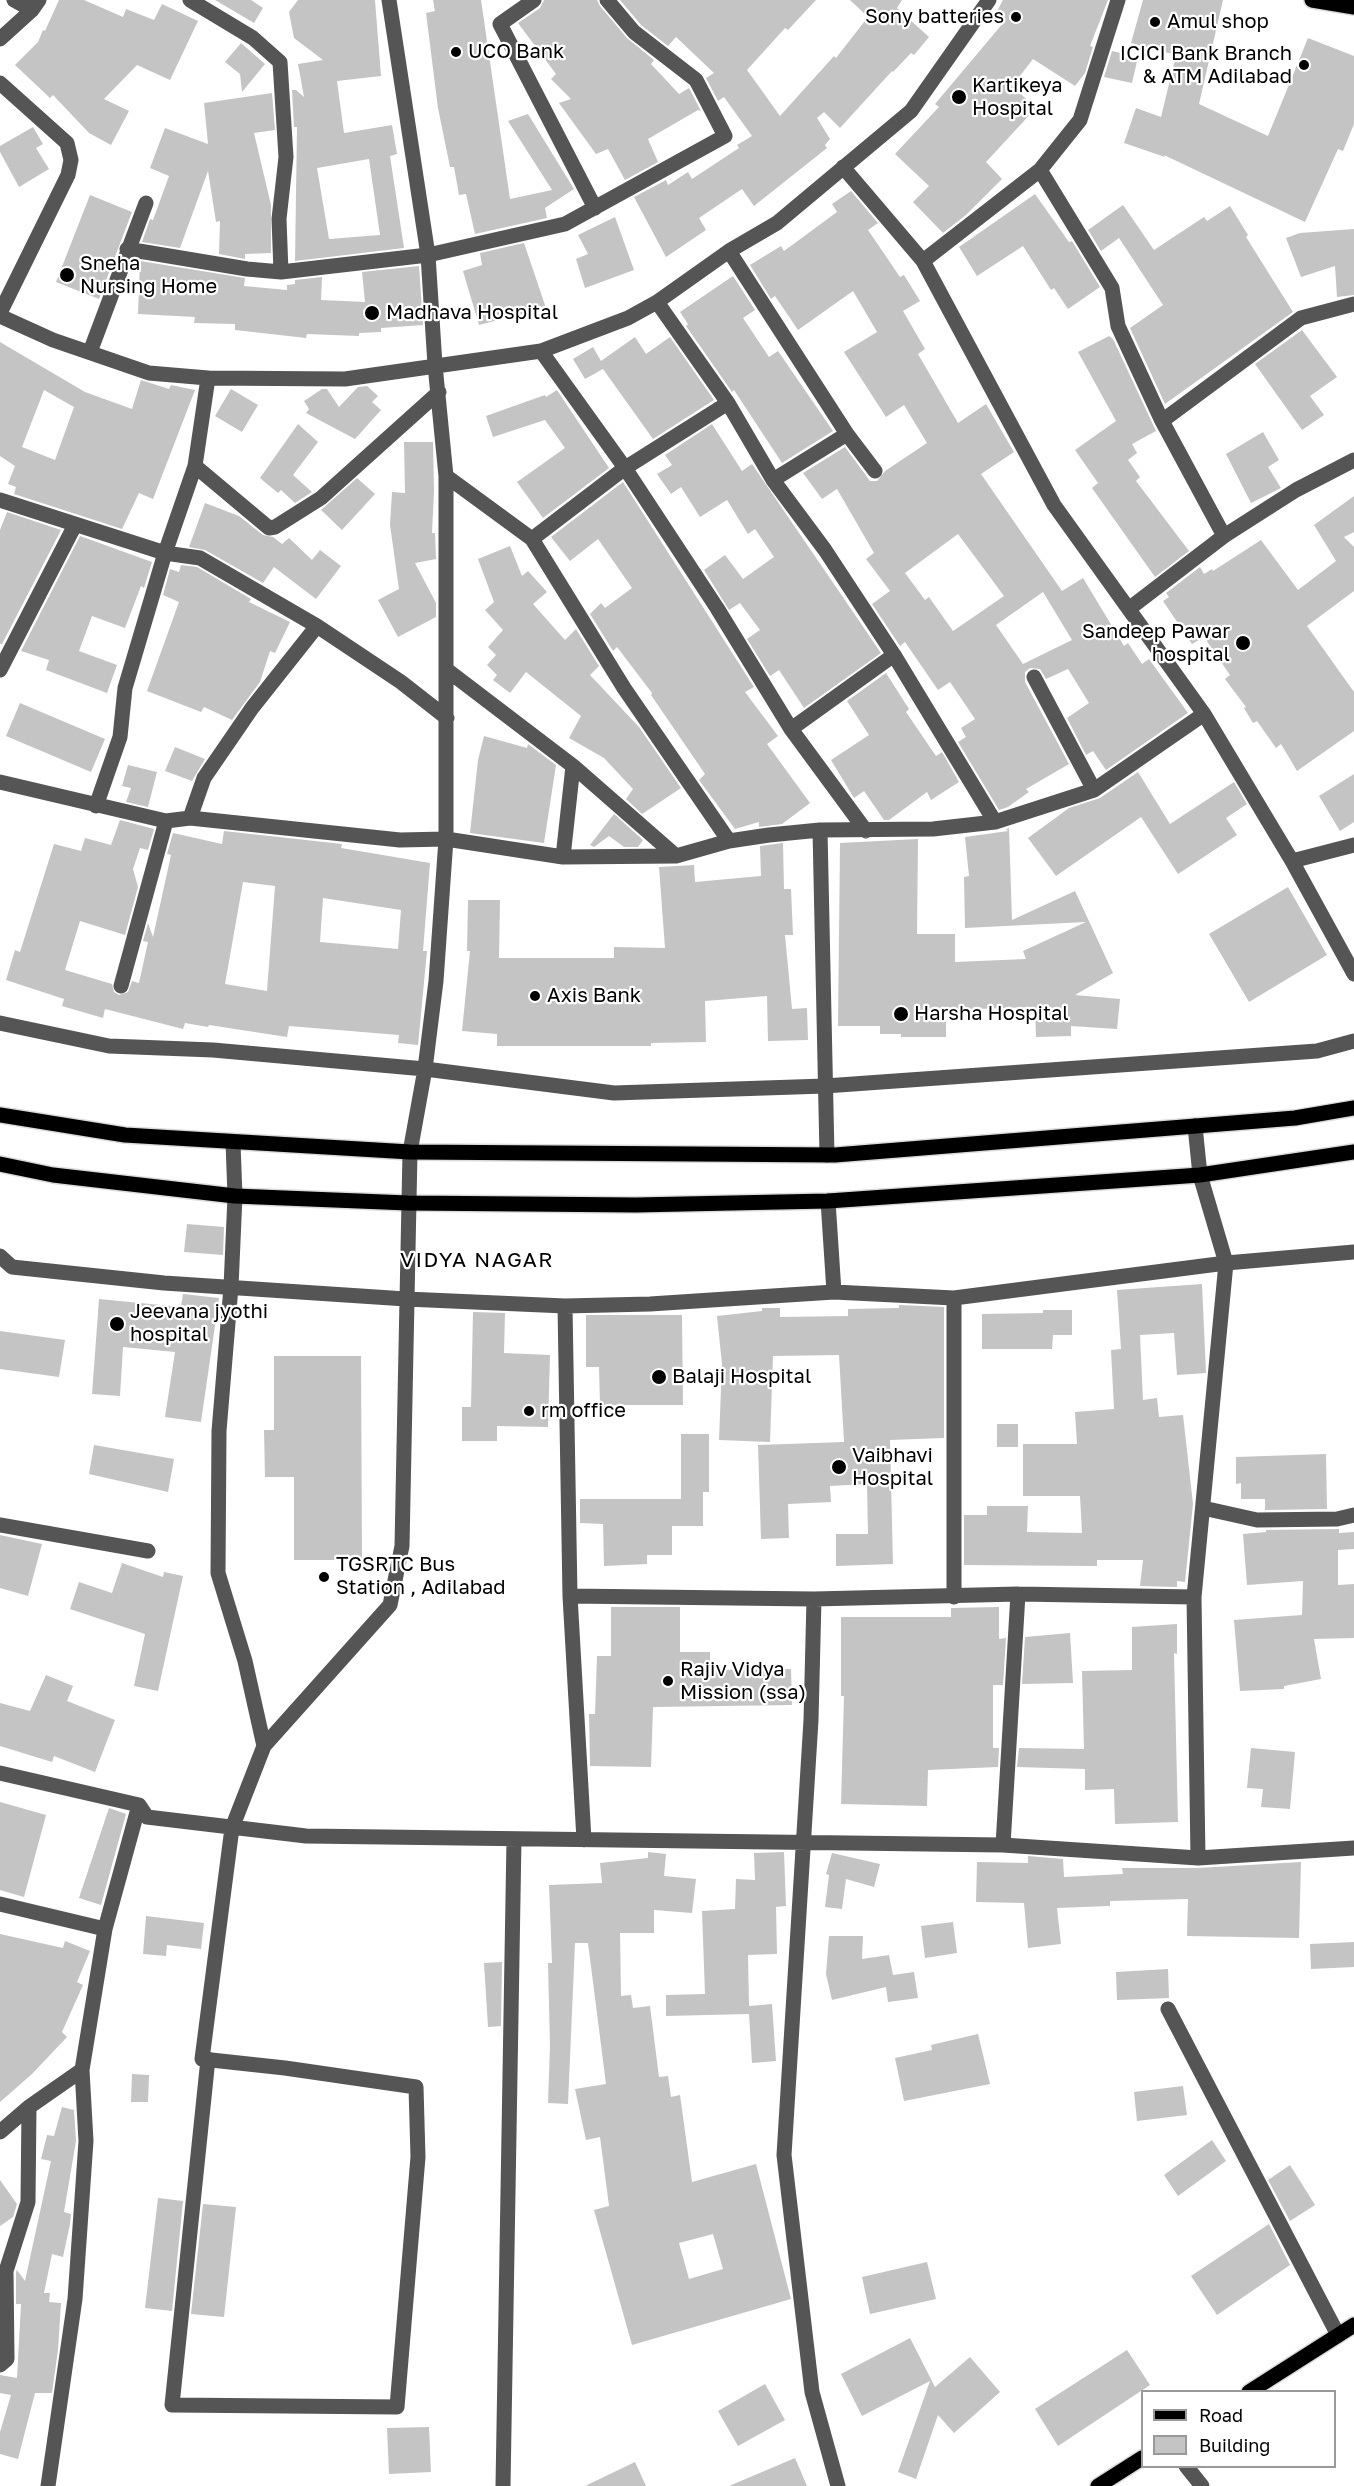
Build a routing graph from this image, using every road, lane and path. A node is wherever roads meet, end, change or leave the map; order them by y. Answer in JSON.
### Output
{"nodes":[{"id":1,"x":14,"y":0,"type":"edge"},
{"id":2,"x":190,"y":0,"type":"edge"},
{"id":3,"x":389,"y":0,"type":"edge"},
{"id":4,"x":534,"y":0,"type":"edge"},
{"id":5,"x":607,"y":0,"type":"edge"},
{"id":6,"x":989,"y":0,"type":"edge"},
{"id":7,"x":1118,"y":0,"type":"edge"},
{"id":8,"x":1312,"y":0,"type":"edge"},
{"id":9,"x":35,"y":5,"type":"edge"},
{"id":10,"x":1354,"y":8,"type":"edge"},
{"id":11,"x":0,"y":39,"type":"edge"},
{"id":12,"x":0,"y":83,"type":"edge"},
{"id":13,"x":843,"y":167,"type":"junction"},
{"id":14,"x":1040,"y":170,"type":"junction"},
{"id":15,"x":146,"y":203,"type":"dead end"},
{"id":16,"x":595,"y":208,"type":"junction"},
{"id":17,"x":127,"y":249,"type":"junction"},
{"id":18,"x":729,"y":251,"type":"junction"},
{"id":19,"x":428,"y":255,"type":"junction"},
{"id":20,"x":922,"y":261,"type":"junction"},
{"id":21,"x":280,"y":272,"type":"junction"},
{"id":22,"x":657,"y":302,"type":"junction"},
{"id":23,"x":1354,"y":304,"type":"edge"},
{"id":24,"x":0,"y":314,"type":"edge"},
{"id":25,"x":540,"y":351,"type":"junction"},
{"id":26,"x":90,"y":352,"type":"junction"},
{"id":27,"x":435,"y":365,"type":"junction"},
{"id":28,"x":208,"y":378,"type":"junction"},
{"id":29,"x":439,"y":392,"type":"junction"},
{"id":30,"x":728,"y":403,"type":"junction"},
{"id":31,"x":1162,"y":421,"type":"junction"},
{"id":32,"x":847,"y":434,"type":"junction"},
{"id":33,"x":1354,"y":460,"type":"edge"},
{"id":34,"x":195,"y":466,"type":"junction"},
{"id":35,"x":625,"y":468,"type":"junction"},
{"id":36,"x":874,"y":471,"type":"dead end"},
{"id":37,"x":446,"y":476,"type":"junction"},
{"id":38,"x":773,"y":480,"type":"junction"},
{"id":39,"x":0,"y":500,"type":"edge"},
{"id":40,"x":75,"y":525,"type":"junction"},
{"id":41,"x":1224,"y":536,"type":"junction"},
{"id":42,"x":532,"y":539,"type":"junction"},
{"id":43,"x":165,"y":553,"type":"junction"},
{"id":44,"x":1130,"y":608,"type":"junction"},
{"id":45,"x":317,"y":626,"type":"junction"},
{"id":46,"x":894,"y":655,"type":"junction"},
{"id":47,"x":0,"y":670,"type":"edge"},
{"id":48,"x":447,"y":670,"type":"junction"},
{"id":49,"x":1034,"y":677,"type":"dead end"},
{"id":50,"x":1204,"y":714,"type":"junction"},
{"id":51,"x":447,"y":718,"type":"junction"},
{"id":52,"x":791,"y":729,"type":"junction"},
{"id":53,"x":573,"y":766,"type":"junction"},
{"id":54,"x":0,"y":783,"type":"edge"},
{"id":55,"x":1094,"y":790,"type":"junction"},
{"id":56,"x":96,"y":806,"type":"junction"},
{"id":57,"x":190,"y":818,"type":"junction"},
{"id":58,"x":166,"y":821,"type":"junction"},
{"id":59,"x":995,"y":822,"type":"junction"},
{"id":60,"x":820,"y":830,"type":"junction"},
{"id":61,"x":866,"y":831,"type":"junction"},
{"id":62,"x":446,"y":839,"type":"junction"},
{"id":63,"x":729,"y":841,"type":"junction"},
{"id":64,"x":1354,"y":845,"type":"edge"},
{"id":65,"x":676,"y":856,"type":"junction"},
{"id":66,"x":563,"y":857,"type":"junction"},
{"id":67,"x":1292,"y":861,"type":"junction"},
{"id":68,"x":1354,"y":974,"type":"edge"},
{"id":69,"x":121,"y":986,"type":"dead end"},
{"id":70,"x":0,"y":1023,"type":"edge"},
{"id":71,"x":1354,"y":1041,"type":"edge"},
{"id":72,"x":425,"y":1069,"type":"junction"},
{"id":73,"x":825,"y":1086,"type":"junction"},
{"id":74,"x":1354,"y":1108,"type":"edge"},
{"id":75,"x":0,"y":1115,"type":"edge"},
{"id":76,"x":1195,"y":1126,"type":"junction"},
{"id":77,"x":234,"y":1143,"type":"junction"},
{"id":78,"x":410,"y":1152,"type":"junction"},
{"id":79,"x":1354,"y":1152,"type":"edge"},
{"id":80,"x":828,"y":1155,"type":"junction"},
{"id":81,"x":0,"y":1164,"type":"edge"},
{"id":82,"x":1200,"y":1175,"type":"junction"},
{"id":83,"x":235,"y":1196,"type":"junction"},
{"id":84,"x":828,"y":1201,"type":"junction"},
{"id":85,"x":408,"y":1203,"type":"junction"},
{"id":86,"x":1354,"y":1252,"type":"edge"},
{"id":87,"x":0,"y":1256,"type":"edge"},
{"id":88,"x":1226,"y":1263,"type":"junction"},
{"id":89,"x":231,"y":1287,"type":"junction"},
{"id":90,"x":834,"y":1292,"type":"junction"},
{"id":91,"x":954,"y":1298,"type":"junction"},
{"id":92,"x":406,"y":1299,"type":"junction"},
{"id":93,"x":565,"y":1306,"type":"junction"},
{"id":94,"x":1203,"y":1508,"type":"junction"},
{"id":95,"x":1354,"y":1515,"type":"edge"},
{"id":96,"x":0,"y":1525,"type":"edge"},
{"id":97,"x":148,"y":1551,"type":"dead end"},
{"id":98,"x":1018,"y":1594,"type":"junction"},
{"id":99,"x":570,"y":1596,"type":"junction"},
{"id":100,"x":954,"y":1597,"type":"junction"},
{"id":101,"x":1194,"y":1597,"type":"junction"},
{"id":102,"x":814,"y":1599,"type":"junction"},
{"id":103,"x":264,"y":1746,"type":"junction"},
{"id":104,"x":0,"y":1773,"type":"edge"},
{"id":105,"x":139,"y":1805,"type":"junction"},
{"id":106,"x":232,"y":1828,"type":"junction"},
{"id":107,"x":514,"y":1839,"type":"junction"},
{"id":108,"x":585,"y":1840,"type":"junction"},
{"id":109,"x":803,"y":1840,"type":"junction"},
{"id":110,"x":1003,"y":1845,"type":"junction"},
{"id":111,"x":1354,"y":1848,"type":"edge"},
{"id":112,"x":1198,"y":1858,"type":"junction"},
{"id":113,"x":0,"y":1904,"type":"edge"},
{"id":114,"x":105,"y":1929,"type":"junction"},
{"id":115,"x":1168,"y":2009,"type":"dead end"},
{"id":116,"x":208,"y":2060,"type":"junction"},
{"id":117,"x":82,"y":2070,"type":"junction"},
{"id":118,"x":29,"y":2107,"type":"junction"},
{"id":119,"x":0,"y":2132,"type":"edge"},
{"id":120,"x":0,"y":2239,"type":"edge"},
{"id":121,"x":6,"y":2271,"type":"junction"},
{"id":122,"x":1354,"y":2325,"type":"edge"},
{"id":123,"x":1338,"y":2335,"type":"junction"},
{"id":124,"x":0,"y":2365,"type":"edge"},
{"id":125,"x":1251,"y":2390,"type":"edge"},
{"id":126,"x":1141,"y":2459,"type":"edge"},
{"id":127,"x":1188,"y":2468,"type":"edge"},
{"id":128,"x":48,"y":2486,"type":"edge"},
{"id":129,"x":503,"y":2486,"type":"edge"},
{"id":130,"x":838,"y":2486,"type":"edge"},
{"id":131,"x":1098,"y":2486,"type":"edge"},
{"id":132,"x":1202,"y":2486,"type":"edge"}],
"edges":[{"from":1,"to":9,"type":"street"},
{"from":2,"to":21,"type":"street"},
{"from":3,"to":19,"type":"street"},
{"from":4,"to":16,"type":"street"},
{"from":5,"to":16,"type":"street"},
{"from":6,"to":13,"type":"street"},
{"from":7,"to":14,"type":"street"},
{"from":8,"to":10,"type":"main road"},
{"from":9,"to":11,"type":"street"},
{"from":12,"to":24,"type":"street"},
{"from":13,"to":18,"type":"street"},
{"from":13,"to":20,"type":"street"},
{"from":14,"to":20,"type":"street"},
{"from":14,"to":31,"type":"street"},
{"from":15,"to":17,"type":"street"},
{"from":16,"to":19,"type":"street"},
{"from":17,"to":21,"type":"street"},
{"from":17,"to":26,"type":"street"},
{"from":18,"to":22,"type":"street"},
{"from":18,"to":32,"type":"street"},
{"from":19,"to":21,"type":"street"},
{"from":19,"to":27,"type":"street"},
{"from":20,"to":44,"type":"street"},
{"from":22,"to":25,"type":"street"},
{"from":22,"to":30,"type":"street"},
{"from":23,"to":31,"type":"street"},
{"from":24,"to":26,"type":"street"},
{"from":25,"to":27,"type":"street"},
{"from":25,"to":35,"type":"street"},
{"from":26,"to":28,"type":"street"},
{"from":27,"to":28,"type":"street"},
{"from":27,"to":29,"type":"street"},
{"from":28,"to":34,"type":"street"},
{"from":29,"to":34,"type":"street"},
{"from":29,"to":37,"type":"street"},
{"from":30,"to":35,"type":"street"},
{"from":30,"to":38,"type":"street"},
{"from":31,"to":41,"type":"street"},
{"from":32,"to":36,"type":"street"},
{"from":32,"to":38,"type":"street"},
{"from":33,"to":41,"type":"street"},
{"from":34,"to":43,"type":"street"},
{"from":35,"to":42,"type":"street"},
{"from":35,"to":52,"type":"street"},
{"from":37,"to":42,"type":"street"},
{"from":37,"to":48,"type":"street"},
{"from":38,"to":46,"type":"street"},
{"from":39,"to":40,"type":"street"},
{"from":40,"to":43,"type":"street"},
{"from":40,"to":47,"type":"street"},
{"from":41,"to":44,"type":"street"},
{"from":42,"to":63,"type":"street"},
{"from":43,"to":45,"type":"street"},
{"from":43,"to":56,"type":"street"},
{"from":44,"to":50,"type":"street"},
{"from":45,"to":51,"type":"street"},
{"from":45,"to":57,"type":"street"},
{"from":46,"to":52,"type":"street"},
{"from":46,"to":59,"type":"street"},
{"from":48,"to":51,"type":"street"},
{"from":48,"to":53,"type":"street"},
{"from":49,"to":55,"type":"street"},
{"from":50,"to":55,"type":"street"},
{"from":50,"to":67,"type":"street"},
{"from":51,"to":62,"type":"street"},
{"from":52,"to":61,"type":"street"},
{"from":53,"to":65,"type":"street"},
{"from":53,"to":66,"type":"street"},
{"from":54,"to":56,"type":"street"},
{"from":55,"to":59,"type":"street"},
{"from":56,"to":58,"type":"street"},
{"from":57,"to":58,"type":"street"},
{"from":57,"to":62,"type":"street"},
{"from":58,"to":69,"type":"street"},
{"from":59,"to":61,"type":"street"},
{"from":60,"to":61,"type":"street"},
{"from":60,"to":63,"type":"street"},
{"from":60,"to":73,"type":"street"},
{"from":62,"to":66,"type":"street"},
{"from":62,"to":72,"type":"street"},
{"from":63,"to":65,"type":"street"},
{"from":64,"to":67,"type":"street"},
{"from":65,"to":66,"type":"street"},
{"from":67,"to":68,"type":"street"},
{"from":70,"to":72,"type":"street"},
{"from":71,"to":73,"type":"street"},
{"from":72,"to":73,"type":"street"},
{"from":72,"to":78,"type":"street"},
{"from":73,"to":80,"type":"street"},
{"from":74,"to":76,"type":"main road"},
{"from":75,"to":77,"type":"main road"},
{"from":76,"to":80,"type":"main road"},
{"from":76,"to":82,"type":"street"},
{"from":77,"to":78,"type":"main road"},
{"from":77,"to":83,"type":"street"},
{"from":78,"to":80,"type":"main road"},
{"from":78,"to":85,"type":"street"},
{"from":79,"to":82,"type":"main road"},
{"from":81,"to":83,"type":"main road"},
{"from":82,"to":84,"type":"main road"},
{"from":82,"to":88,"type":"street"},
{"from":83,"to":85,"type":"main road"},
{"from":83,"to":89,"type":"street"},
{"from":84,"to":85,"type":"main road"},
{"from":84,"to":90,"type":"street"},
{"from":85,"to":92,"type":"street"},
{"from":86,"to":88,"type":"street"},
{"from":87,"to":89,"type":"street"},
{"from":88,"to":91,"type":"street"},
{"from":88,"to":94,"type":"street"},
{"from":89,"to":92,"type":"street"},
{"from":89,"to":103,"type":"street"},
{"from":90,"to":91,"type":"street"},
{"from":90,"to":93,"type":"street"},
{"from":91,"to":100,"type":"street"},
{"from":92,"to":93,"type":"street"},
{"from":92,"to":103,"type":"street"},
{"from":93,"to":99,"type":"street"},
{"from":94,"to":95,"type":"street"},
{"from":94,"to":101,"type":"street"},
{"from":96,"to":97,"type":"street"},
{"from":98,"to":100,"type":"street"},
{"from":98,"to":101,"type":"street"},
{"from":98,"to":110,"type":"street"},
{"from":99,"to":102,"type":"street"},
{"from":99,"to":108,"type":"street"},
{"from":100,"to":102,"type":"street"},
{"from":101,"to":112,"type":"street"},
{"from":102,"to":109,"type":"street"},
{"from":103,"to":106,"type":"street"},
{"from":104,"to":105,"type":"street"},
{"from":105,"to":106,"type":"street"},
{"from":105,"to":114,"type":"street"},
{"from":106,"to":107,"type":"street"},
{"from":106,"to":116,"type":"street"},
{"from":107,"to":108,"type":"street"},
{"from":107,"to":129,"type":"street"},
{"from":108,"to":109,"type":"street"},
{"from":109,"to":110,"type":"street"},
{"from":109,"to":130,"type":"street"},
{"from":110,"to":112,"type":"street"},
{"from":111,"to":112,"type":"street"},
{"from":113,"to":114,"type":"street"},
{"from":114,"to":117,"type":"street"},
{"from":115,"to":123,"type":"street"},
{"from":116,"to":116,"type":"street"},
{"from":117,"to":118,"type":"street"},
{"from":117,"to":128,"type":"street"},
{"from":118,"to":119,"type":"street"},
{"from":118,"to":121,"type":"street"},
{"from":120,"to":121,"type":"street"},
{"from":121,"to":124,"type":"street"},
{"from":122,"to":123,"type":"main road"},
{"from":123,"to":125,"type":"main road"},
{"from":126,"to":131,"type":"main road"},
{"from":127,"to":132,"type":"street"}]}
